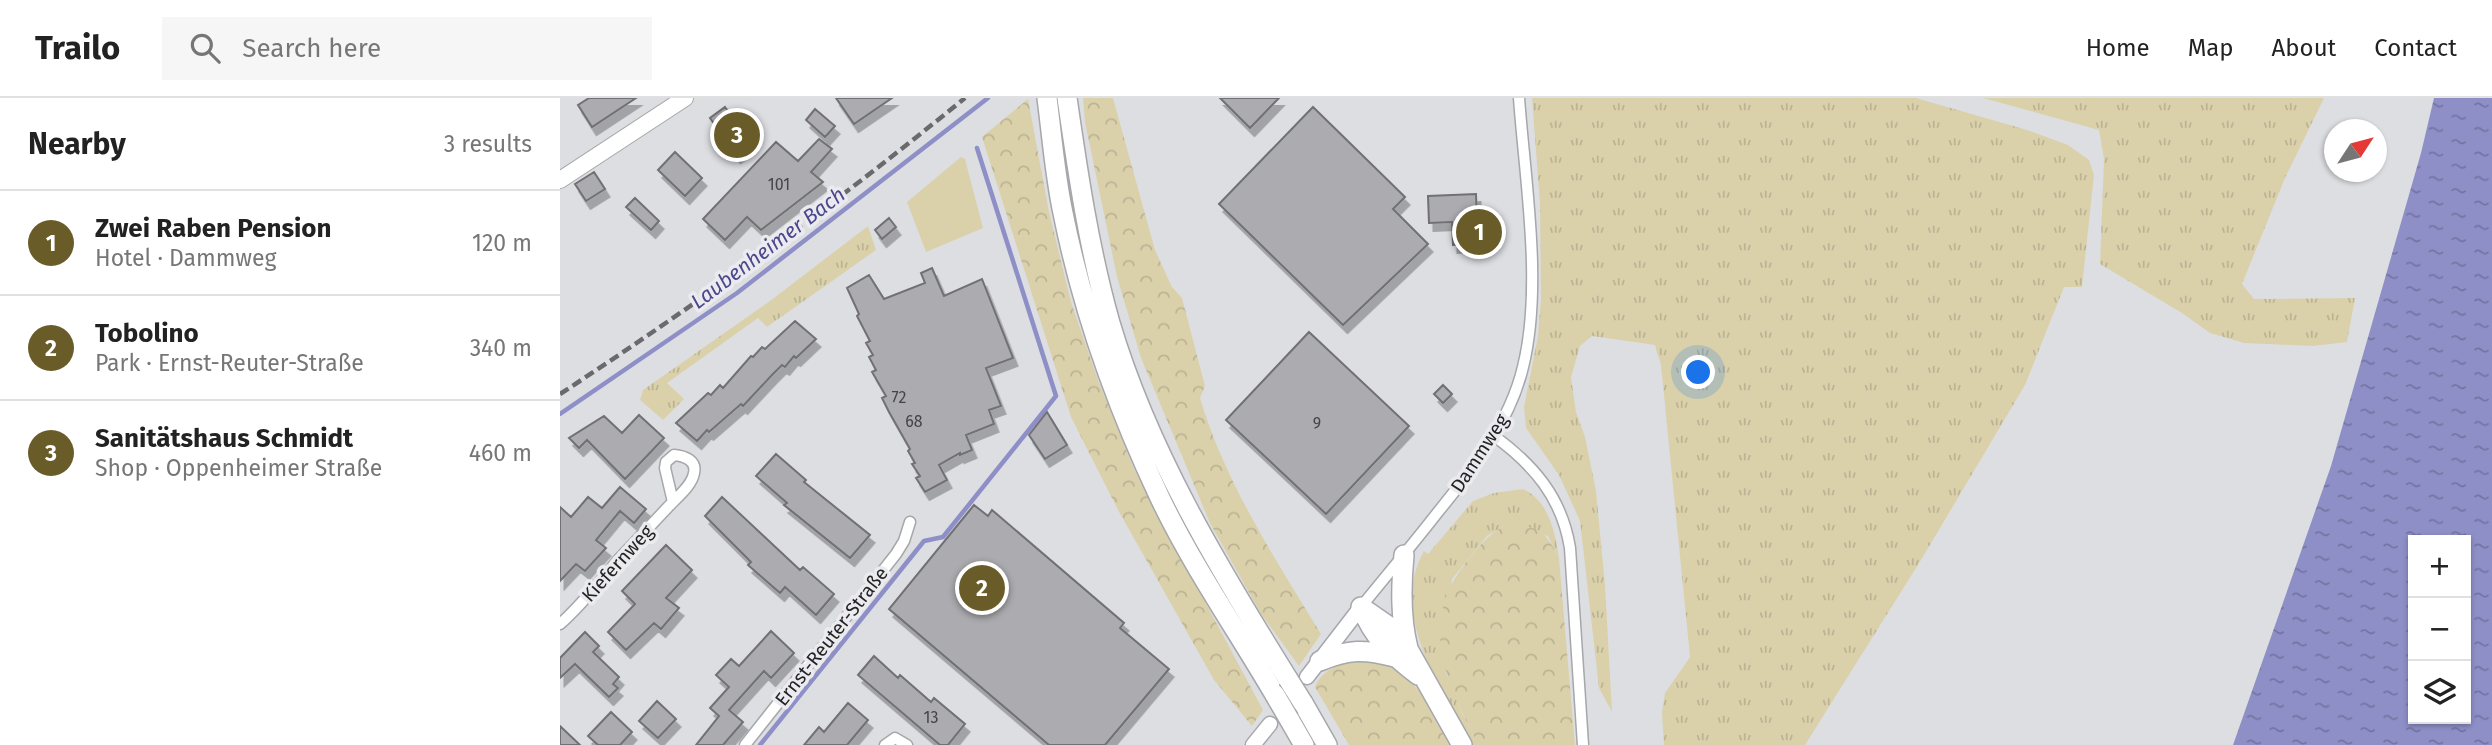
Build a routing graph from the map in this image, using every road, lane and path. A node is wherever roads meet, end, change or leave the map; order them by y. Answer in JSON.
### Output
{"nodes":[{"id":1,"x":685,"y":98,"type":"edge"},
{"id":2,"x":1047,"y":98,"type":"edge"},
{"id":3,"x":1068,"y":98,"type":"edge"},
{"id":4,"x":1518,"y":98,"type":"edge"},
{"id":5,"x":560,"y":180,"type":"edge"},
{"id":6,"x":1494,"y":436,"type":"junction"},
{"id":7,"x":673,"y":502,"type":"dead end"},
{"id":8,"x":910,"y":522,"type":"dead end"},
{"id":9,"x":1404,"y":555,"type":"junction"},
{"id":10,"x":1361,"y":607,"type":"junction"},
{"id":11,"x":560,"y":624,"type":"edge"},
{"id":12,"x":1402,"y":653,"type":"junction"},
{"id":13,"x":1320,"y":662,"type":"junction"},
{"id":14,"x":1298,"y":678,"type":"junction"},
{"id":15,"x":1280,"y":722,"type":"junction"},
{"id":16,"x":890,"y":741,"type":"edge"},
{"id":17,"x":745,"y":745,"type":"edge"},
{"id":18,"x":908,"y":745,"type":"edge"},
{"id":19,"x":1253,"y":745,"type":"edge"},
{"id":20,"x":1304,"y":745,"type":"edge"},
{"id":21,"x":1327,"y":745,"type":"edge"},
{"id":22,"x":1462,"y":745,"type":"edge"},
{"id":23,"x":1583,"y":745,"type":"edge"}],
"edges":[{"from":1,"to":5,"type":"main road"},
{"from":2,"to":15,"type":"highway","bridge":true},
{"from":3,"to":14,"type":"highway"},
{"from":4,"to":6,"type":"street","name":"Dammweg"},
{"from":6,"to":9,"type":"street","name":"Dammweg"},
{"from":6,"to":23,"type":"street"},
{"from":7,"to":11,"type":"street","name":"Kiefernweg"},
{"from":8,"to":17,"type":"street","name":"Ernst-Reuter-Straße"},
{"from":9,"to":10,"type":"street","name":"Dammweg"},
{"from":9,"to":12,"type":"highway"},
{"from":10,"to":12,"type":"highway"},
{"from":10,"to":13,"type":"street","name":"Dammweg"},
{"from":12,"to":13,"type":"highway"},
{"from":12,"to":22,"type":"highway"},
{"from":13,"to":14,"type":"street","name":"Dammweg"},
{"from":14,"to":21,"type":"highway","bridge":true},
{"from":15,"to":19,"type":"street"},
{"from":15,"to":20,"type":"highway"},
{"from":16,"to":18,"type":"street"}]}
